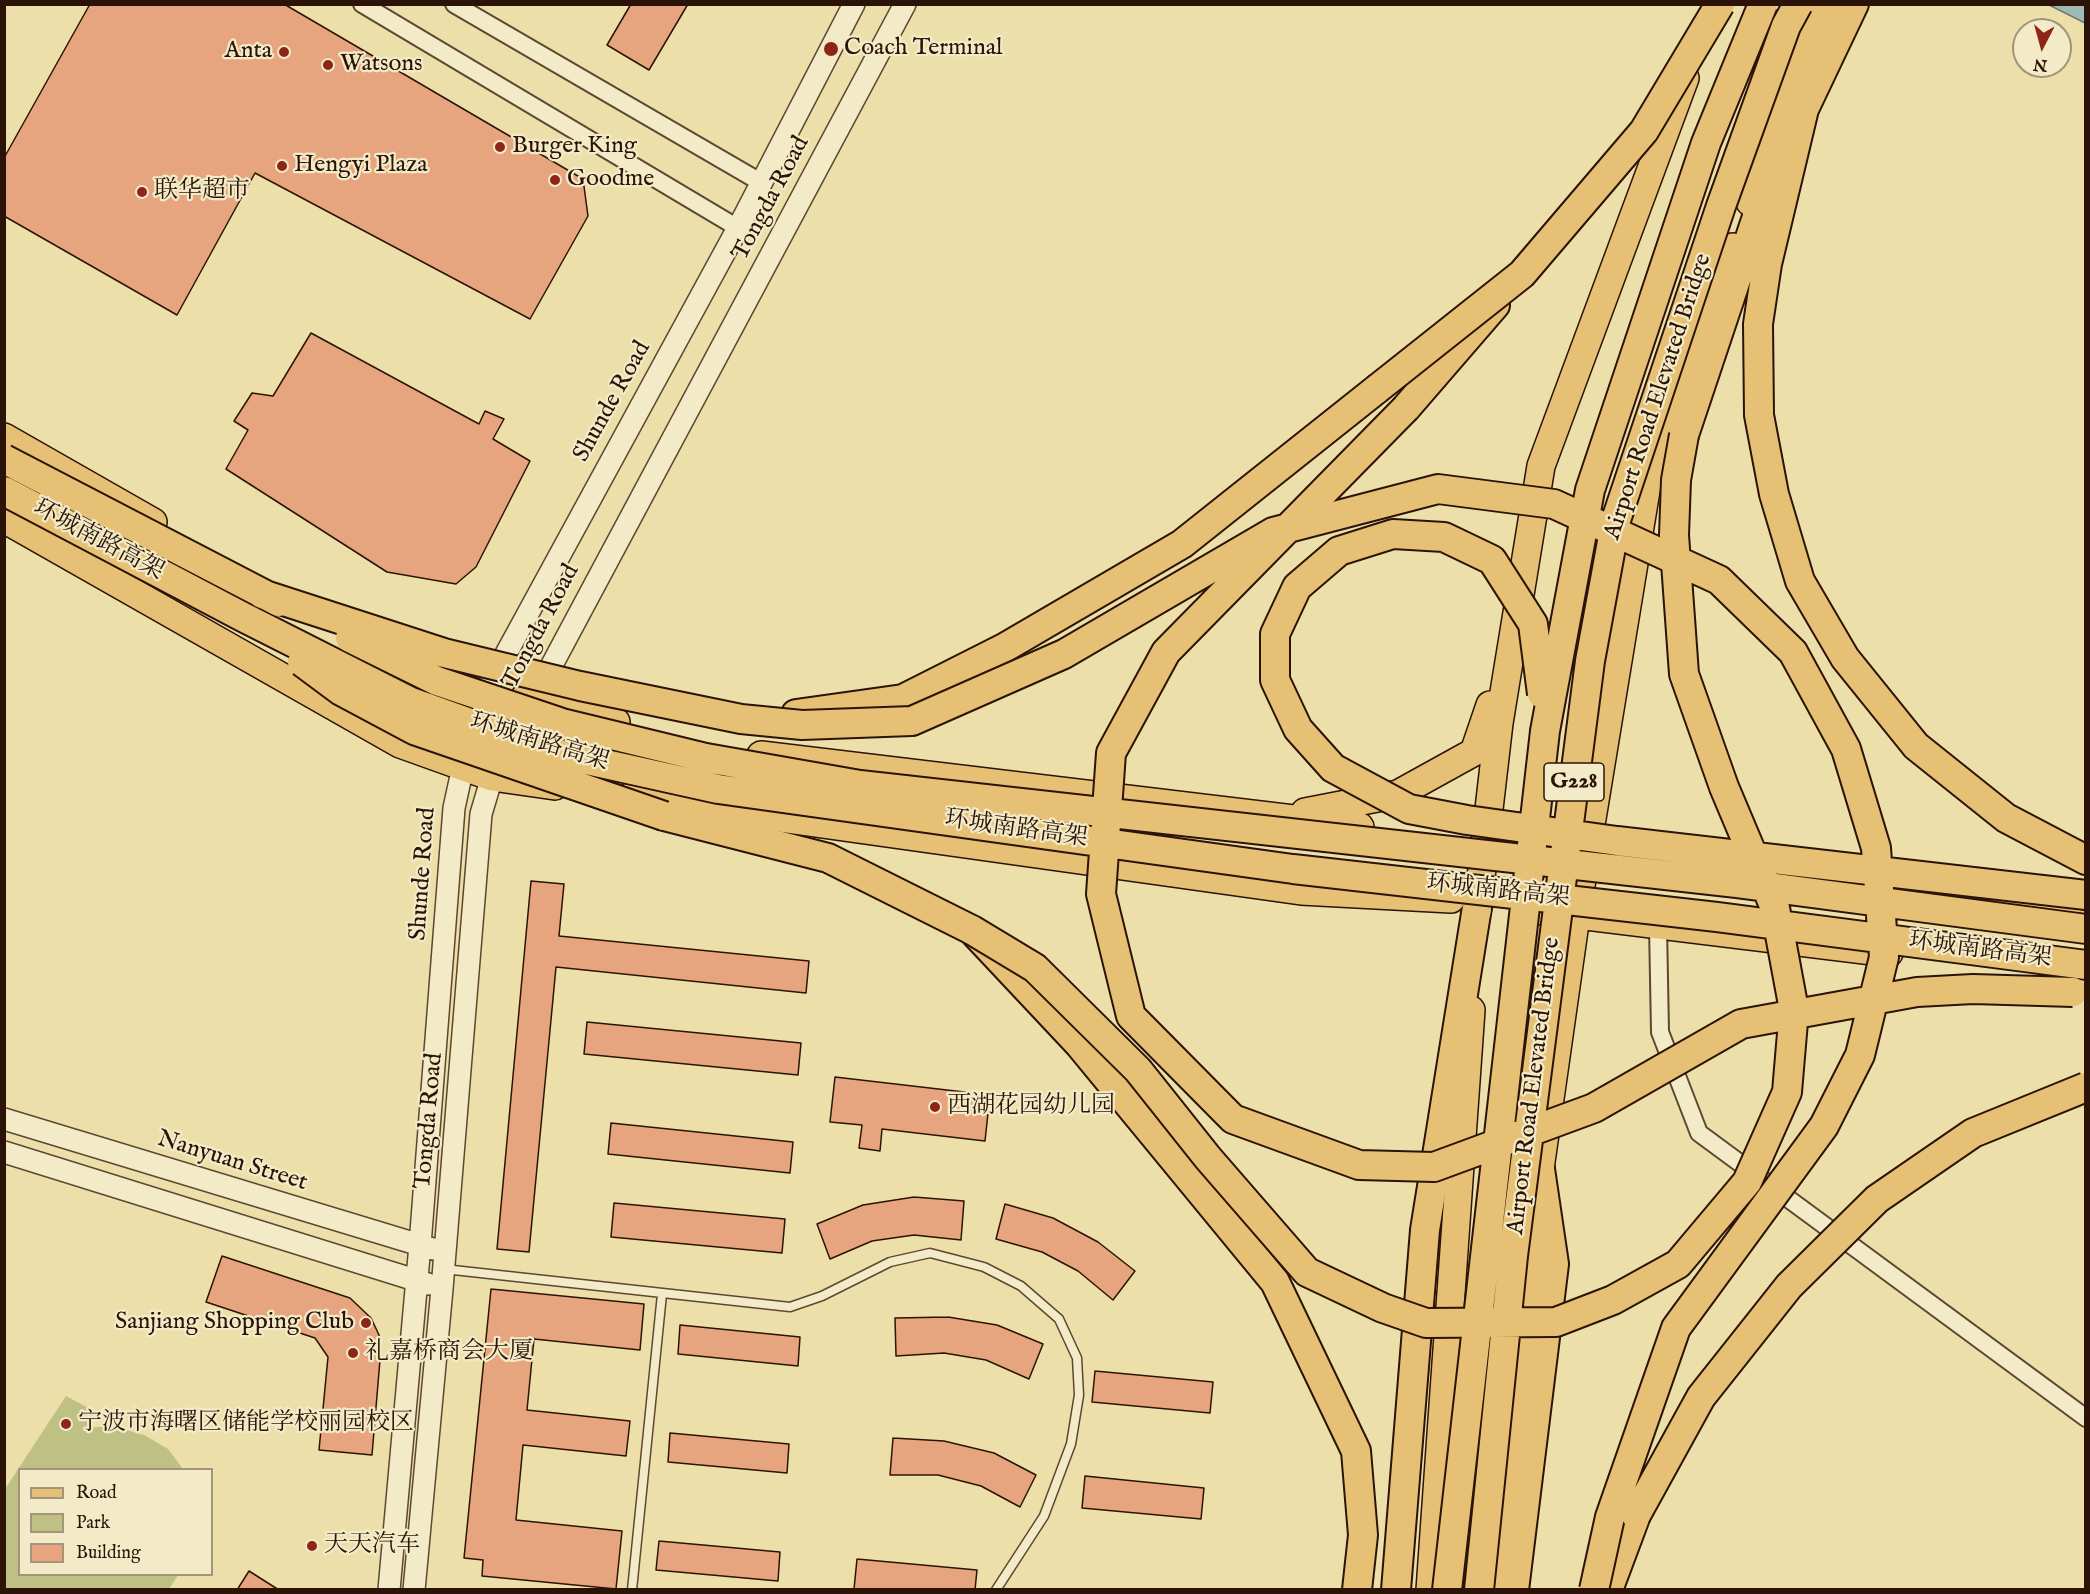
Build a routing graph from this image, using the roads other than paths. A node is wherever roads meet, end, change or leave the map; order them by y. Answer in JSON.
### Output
{"nodes":[{"id":1,"x":362,"y":4,"type":"edge"},
{"id":2,"x":454,"y":4,"type":"edge"},
{"id":3,"x":854,"y":4,"type":"edge"},
{"id":4,"x":905,"y":4,"type":"edge"},
{"id":5,"x":1712,"y":4,"type":"edge"},
{"id":6,"x":1720,"y":4,"type":"edge"},
{"id":7,"x":1763,"y":4,"type":"edge"},
{"id":8,"x":1854,"y":4,"type":"edge"},
{"id":9,"x":1813,"y":10,"type":"edge"},
{"id":10,"x":1804,"y":109,"type":"junction"},
{"id":11,"x":762,"y":183,"type":"junction"},
{"id":12,"x":738,"y":228,"type":"junction"},
{"id":13,"x":1522,"y":274,"type":"junction"},
{"id":14,"x":4,"y":437,"type":"edge"},
{"id":15,"x":4,"y":459,"type":"edge"},
{"id":16,"x":4,"y":491,"type":"edge"},
{"id":17,"x":4,"y":519,"type":"edge"},
{"id":18,"x":262,"y":594,"type":"junction"},
{"id":19,"x":243,"y":617,"type":"junction"},
{"id":20,"x":1514,"y":632,"type":"junction"},
{"id":21,"x":489,"y":685,"type":"junction"},
{"id":22,"x":532,"y":700,"type":"junction"},
{"id":23,"x":741,"y":720,"type":"junction"},
{"id":24,"x":1545,"y":731,"type":"junction"},
{"id":25,"x":461,"y":767,"type":"junction"},
{"id":26,"x":492,"y":777,"type":"junction"},
{"id":27,"x":1278,"y":817,"type":"junction"},
{"id":28,"x":1485,"y":842,"type":"junction"},
{"id":29,"x":1586,"y":857,"type":"junction"},
{"id":30,"x":2085,"y":860,"type":"edge"},
{"id":31,"x":2085,"y":895,"type":"edge"},
{"id":32,"x":1478,"y":901,"type":"junction"},
{"id":33,"x":2085,"y":912,"type":"edge"},
{"id":34,"x":1576,"y":916,"type":"junction"},
{"id":35,"x":1658,"y":926,"type":"junction"},
{"id":36,"x":2085,"y":929,"type":"edge"},
{"id":37,"x":972,"y":930,"type":"junction"},
{"id":38,"x":2085,"y":965,"type":"edge"},
{"id":39,"x":2085,"y":977,"type":"edge"},
{"id":40,"x":2085,"y":993,"type":"edge"},
{"id":41,"x":2085,"y":1087,"type":"edge"},
{"id":42,"x":4,"y":1119,"type":"edge"},
{"id":43,"x":4,"y":1152,"type":"edge"},
{"id":44,"x":1540,"y":1169,"type":"junction"},
{"id":45,"x":420,"y":1245,"type":"junction"},
{"id":46,"x":444,"y":1270,"type":"junction"},
{"id":47,"x":416,"y":1280,"type":"junction"},
{"id":48,"x":662,"y":1294,"type":"junction"},
{"id":49,"x":2085,"y":1418,"type":"edge"},
{"id":50,"x":388,"y":1590,"type":"edge"},
{"id":51,"x":414,"y":1590,"type":"edge"},
{"id":52,"x":632,"y":1590,"type":"edge"},
{"id":53,"x":996,"y":1590,"type":"edge"},
{"id":54,"x":1357,"y":1590,"type":"edge"},
{"id":55,"x":1396,"y":1590,"type":"edge"},
{"id":56,"x":1430,"y":1590,"type":"edge"},
{"id":57,"x":1448,"y":1590,"type":"edge"},
{"id":58,"x":1479,"y":1590,"type":"edge"},
{"id":59,"x":1493,"y":1590,"type":"edge"},
{"id":60,"x":1514,"y":1590,"type":"edge"},
{"id":61,"x":1594,"y":1590,"type":"edge"},
{"id":62,"x":1608,"y":1590,"type":"edge"}],
"edges":[{"from":1,"to":12,"type":"street"},
{"from":2,"to":11,"type":"street"},
{"from":3,"to":11,"type":"street","name":"Shunde Road"},
{"from":4,"to":22,"type":"street","name":"Tongda Road"},
{"from":5,"to":20,"type":"main road"},
{"from":6,"to":13,"type":"highway","bridge":true},
{"from":7,"to":24,"type":"highway","name":"Airport Road Elevated Bridge","number":"G228","bridge":true},
{"from":8,"to":10,"type":"highway"},
{"from":9,"to":29,"type":"main road"},
{"from":9,"to":58,"type":"highway","name":"Airport Road Elevated Bridge","number":"G228","bridge":true},
{"from":10,"to":30,"type":"highway"},
{"from":10,"to":37,"type":"highway","bridge":true},
{"from":11,"to":12,"type":"street","name":"Shunde Road"},
{"from":12,"to":21,"type":"street","name":"Shunde Road"},
{"from":13,"to":23,"type":"highway","bridge":true},
{"from":13,"to":40,"type":"highway","bridge":true},
{"from":14,"to":21,"type":"main road"},
{"from":15,"to":18,"type":"highway","name":"环城南路高架","bridge":true},
{"from":16,"to":19,"type":"highway","name":"环城南路高架","bridge":true},
{"from":17,"to":25,"type":"main road"},
{"from":18,"to":23,"type":"highway","bridge":true},
{"from":18,"to":36,"type":"highway","name":"环城南路高架","bridge":true},
{"from":19,"to":37,"type":"highway","bridge":true},
{"from":19,"to":38,"type":"highway","name":"环城南路高架","bridge":true},
{"from":20,"to":27,"type":"main road"},
{"from":20,"to":28,"type":"main road"},
{"from":21,"to":22,"type":"main road"},
{"from":21,"to":25,"type":"street","name":"Shunde Road"},
{"from":22,"to":26,"type":"street","name":"Tongda Road"},
{"from":22,"to":27,"type":"main road"},
{"from":23,"to":61,"type":"highway","bridge":true},
{"from":24,"to":31,"type":"highway","bridge":true},
{"from":24,"to":57,"type":"highway","name":"Airport Road Elevated Bridge","number":"G228","bridge":true},
{"from":25,"to":26,"type":"main road"},
{"from":25,"to":45,"type":"street","name":"Shunde Road"},
{"from":26,"to":32,"type":"main road"},
{"from":26,"to":46,"type":"street","name":"Tongda Road"},
{"from":27,"to":28,"type":"main road"},
{"from":28,"to":29,"type":"main road"},
{"from":28,"to":32,"type":"main road"},
{"from":29,"to":33,"type":"main road"},
{"from":29,"to":34,"type":"main road"},
{"from":32,"to":34,"type":"main road"},
{"from":32,"to":55,"type":"highway"},
{"from":32,"to":56,"type":"main road"},
{"from":34,"to":35,"type":"main road"},
{"from":34,"to":44,"type":"main road"},
{"from":35,"to":39,"type":"main road"},
{"from":35,"to":49,"type":"street"},
{"from":37,"to":54,"type":"highway","bridge":true},
{"from":41,"to":62,"type":"highway","bridge":true},
{"from":42,"to":45,"type":"street","name":"Nanyuan Street"},
{"from":43,"to":47,"type":"street"},
{"from":44,"to":59,"type":"main road"},
{"from":44,"to":60,"type":"highway"},
{"from":45,"to":46,"type":"street","name":"Nanyuan Street"},
{"from":45,"to":47,"type":"street","name":"Shunde Road"},
{"from":46,"to":47,"type":"street"},
{"from":46,"to":48,"type":"lane"},
{"from":46,"to":51,"type":"street","name":"Tongda Road"},
{"from":47,"to":50,"type":"street","name":"Shunde Road"},
{"from":48,"to":52,"type":"lane"},
{"from":48,"to":53,"type":"lane"}]}
